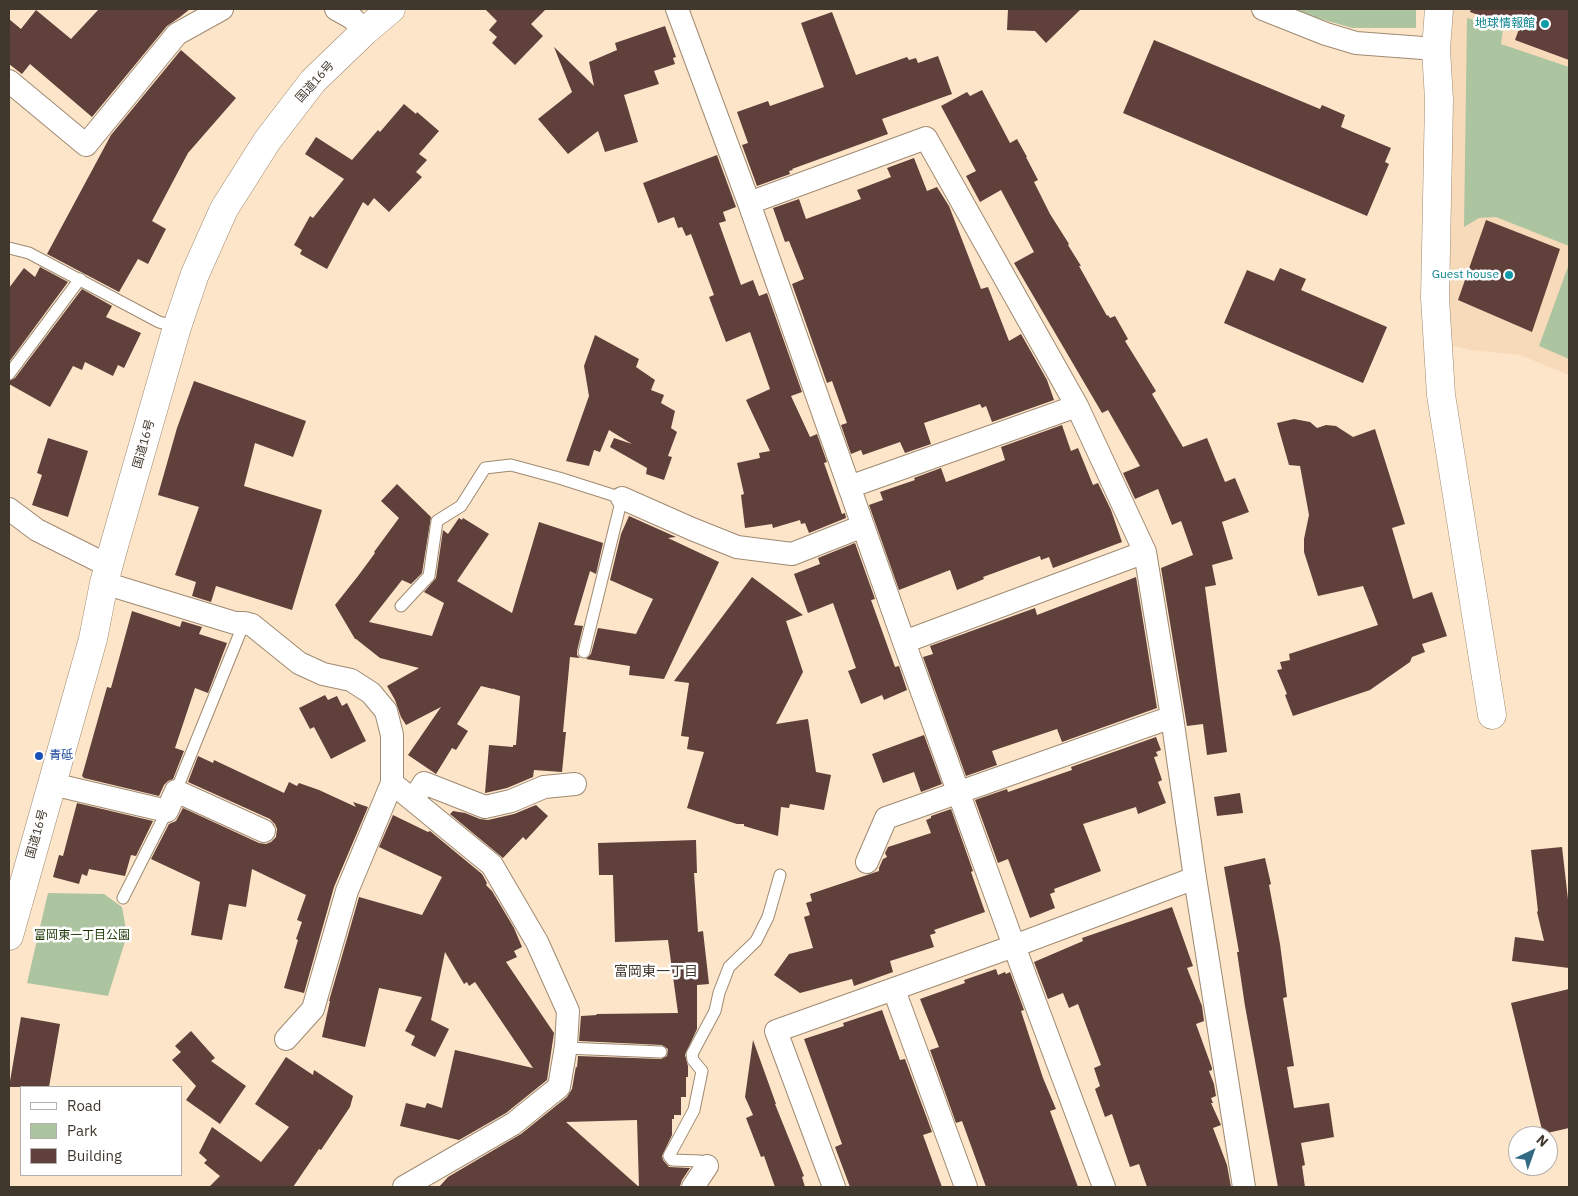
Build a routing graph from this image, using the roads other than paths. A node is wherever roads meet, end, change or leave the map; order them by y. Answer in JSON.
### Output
{"nodes":[{"id":1,"x":222,"y":9,"type":"edge"},
{"id":2,"x":336,"y":9,"type":"edge"},
{"id":3,"x":391,"y":9,"type":"edge"},
{"id":4,"x":677,"y":9,"type":"edge"},
{"id":5,"x":1263,"y":9,"type":"edge"},
{"id":6,"x":1439,"y":9,"type":"edge"},
{"id":7,"x":365,"y":31,"type":"junction"},
{"id":8,"x":1436,"y":50,"type":"junction"},
{"id":9,"x":9,"y":82,"type":"edge"},
{"id":10,"x":749,"y":203,"type":"junction"},
{"id":11,"x":9,"y":248,"type":"edge"},
{"id":12,"x":80,"y":279,"type":"junction"},
{"id":13,"x":177,"y":327,"type":"junction"},
{"id":14,"x":9,"y":374,"type":"edge"},
{"id":15,"x":1077,"y":406,"type":"junction"},
{"id":16,"x":849,"y":487,"type":"junction"},
{"id":17,"x":622,"y":498,"type":"junction"},
{"id":18,"x":9,"y":509,"type":"edge"},
{"id":19,"x":863,"y":526,"type":"junction"},
{"id":20,"x":1145,"y":552,"type":"junction"},
{"id":21,"x":106,"y":574,"type":"junction"},
{"id":22,"x":401,"y":606,"type":"dead end"},
{"id":23,"x":244,"y":623,"type":"junction"},
{"id":24,"x":904,"y":642,"type":"junction"},
{"id":25,"x":584,"y":652,"type":"dead end"},
{"id":26,"x":1492,"y":715,"type":"dead end"},
{"id":27,"x":1172,"y":717,"type":"junction"},
{"id":28,"x":392,"y":783,"type":"junction"},
{"id":29,"x":52,"y":784,"type":"junction"},
{"id":30,"x":575,"y":784,"type":"dead end"},
{"id":31,"x":958,"y":792,"type":"junction"},
{"id":32,"x":413,"y":800,"type":"junction"},
{"id":33,"x":172,"y":801,"type":"junction"},
{"id":34,"x":264,"y":832,"type":"dead end"},
{"id":35,"x":867,"y":862,"type":"dead end"},
{"id":36,"x":780,"y":875,"type":"dead end"},
{"id":37,"x":1195,"y":878,"type":"junction"},
{"id":38,"x":123,"y":898,"type":"dead end"},
{"id":39,"x":9,"y":936,"type":"edge"},
{"id":40,"x":1014,"y":946,"type":"junction"},
{"id":41,"x":894,"y":990,"type":"junction"},
{"id":42,"x":286,"y":1039,"type":"dead end"},
{"id":43,"x":566,"y":1048,"type":"junction"},
{"id":44,"x":661,"y":1052,"type":"dead end"},
{"id":45,"x":707,"y":1166,"type":"joint"},
{"id":46,"x":430,"y":1181,"type":"edge"},
{"id":47,"x":404,"y":1187,"type":"edge"},
{"id":48,"x":693,"y":1187,"type":"edge"},
{"id":49,"x":834,"y":1187,"type":"edge"},
{"id":50,"x":966,"y":1187,"type":"edge"},
{"id":51,"x":1104,"y":1187,"type":"edge"},
{"id":52,"x":1244,"y":1187,"type":"edge"}],
"edges":[{"from":1,"to":9,"type":"street"},
{"from":2,"to":7,"type":"street"},
{"from":3,"to":7,"type":"main road","name":"国道16号"},
{"from":4,"to":10,"type":"street"},
{"from":5,"to":8,"type":"street"},
{"from":6,"to":8,"type":"main road"},
{"from":7,"to":13,"type":"main road","name":"国道16号"},
{"from":8,"to":26,"type":"main road"},
{"from":10,"to":15,"type":"street"},
{"from":10,"to":16,"type":"street"},
{"from":11,"to":12,"type":"lane"},
{"from":12,"to":13,"type":"lane"},
{"from":12,"to":14,"type":"lane"},
{"from":13,"to":21,"type":"main road","name":"国道16号"},
{"from":15,"to":16,"type":"street"},
{"from":15,"to":20,"type":"street"},
{"from":16,"to":19,"type":"street"},
{"from":17,"to":19,"type":"street"},
{"from":17,"to":22,"type":"lane"},
{"from":17,"to":25,"type":"lane"},
{"from":18,"to":21,"type":"street"},
{"from":19,"to":24,"type":"street"},
{"from":20,"to":24,"type":"street"},
{"from":20,"to":27,"type":"street"},
{"from":21,"to":23,"type":"street"},
{"from":21,"to":29,"type":"main road","name":"国道16号"},
{"from":23,"to":28,"type":"street"},
{"from":23,"to":33,"type":"lane"},
{"from":24,"to":31,"type":"street"},
{"from":27,"to":31,"type":"street"},
{"from":27,"to":37,"type":"street"},
{"from":28,"to":32,"type":"street"},
{"from":28,"to":42,"type":"street"},
{"from":29,"to":33,"type":"street"},
{"from":29,"to":39,"type":"main road","name":"国道16号"},
{"from":30,"to":32,"type":"street"},
{"from":31,"to":35,"type":"street"},
{"from":31,"to":40,"type":"street"},
{"from":32,"to":43,"type":"street"},
{"from":33,"to":34,"type":"street"},
{"from":33,"to":38,"type":"lane"},
{"from":36,"to":45,"type":"lane"},
{"from":37,"to":40,"type":"street"},
{"from":37,"to":52,"type":"street"},
{"from":40,"to":41,"type":"street"},
{"from":40,"to":51,"type":"street"},
{"from":41,"to":49,"type":"street"},
{"from":41,"to":50,"type":"street"},
{"from":43,"to":44,"type":"lane"},
{"from":43,"to":46,"type":"street"},
{"from":45,"to":48,"type":"street"},
{"from":46,"to":47,"type":"street"}]}
